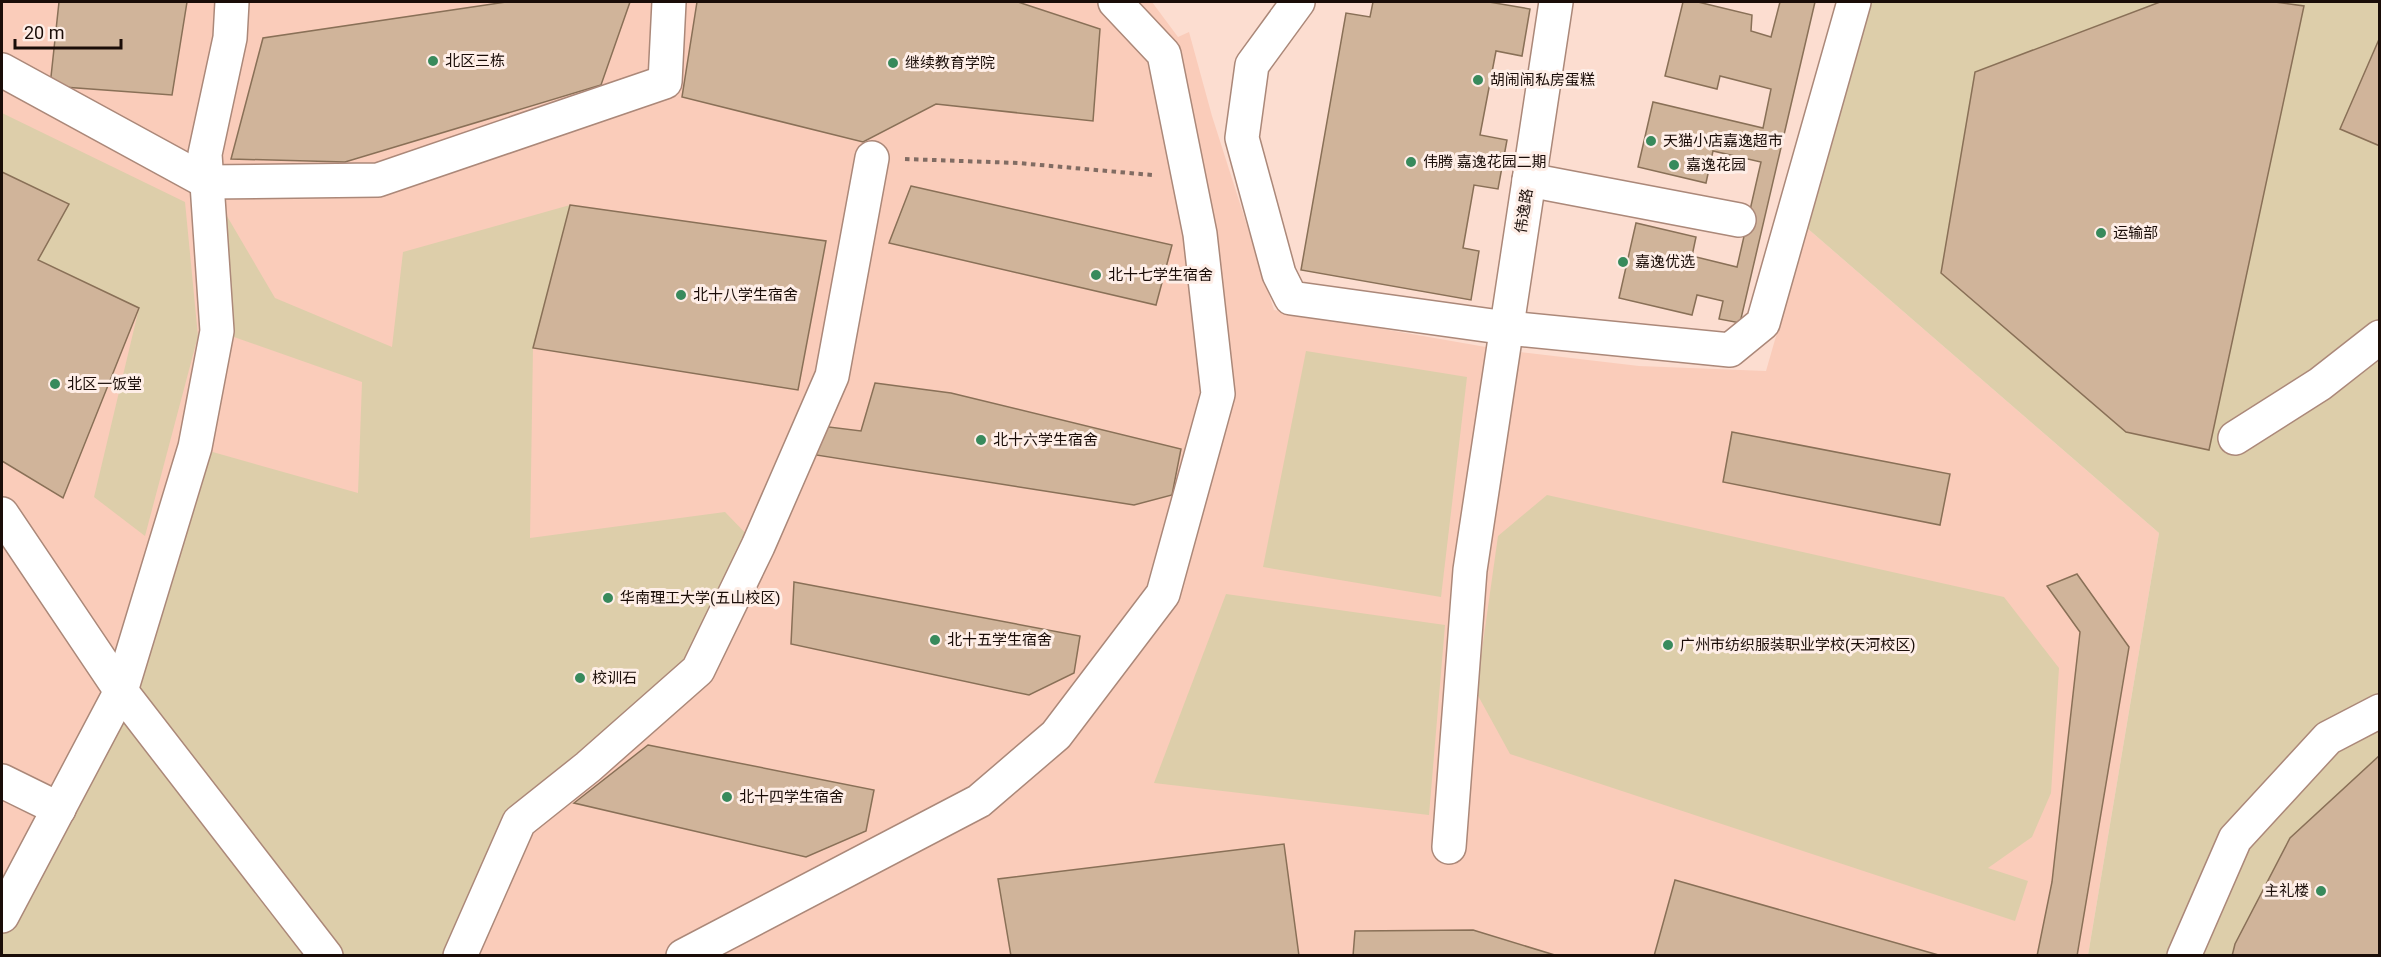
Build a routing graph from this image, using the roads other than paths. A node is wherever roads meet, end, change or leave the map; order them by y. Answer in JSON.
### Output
{"nodes":[{"id":1,"x":232,"y":2,"type":"edge"},
{"id":2,"x":669,"y":2,"type":"edge"},
{"id":3,"x":1115,"y":2,"type":"edge"},
{"id":4,"x":1298,"y":2,"type":"edge"},
{"id":5,"x":1556,"y":2,"type":"edge"},
{"id":6,"x":1854,"y":2,"type":"edge"},
{"id":7,"x":2,"y":70,"type":"edge"},
{"id":8,"x":872,"y":158,"type":"road end"},
{"id":9,"x":1529,"y":180,"type":"junction"},
{"id":10,"x":207,"y":182,"type":"junction"},
{"id":11,"x":1739,"y":220,"type":"dead end"},
{"id":12,"x":2379,"y":337,"type":"edge"},
{"id":13,"x":1505,"y":339,"type":"junction"},
{"id":14,"x":2235,"y":438,"type":"dead end"},
{"id":15,"x":2,"y":514,"type":"edge"},
{"id":16,"x":121,"y":691,"type":"junction"},
{"id":17,"x":2379,"y":711,"type":"edge"},
{"id":18,"x":2,"y":781,"type":"edge"},
{"id":19,"x":59,"y":809,"type":"junction"},
{"id":20,"x":1449,"y":847,"type":"dead end"},
{"id":21,"x":2,"y":916,"type":"edge"},
{"id":22,"x":326,"y":956,"type":"edge"},
{"id":23,"x":460,"y":956,"type":"edge"},
{"id":24,"x":683,"y":956,"type":"edge"},
{"id":25,"x":2184,"y":956,"type":"edge"}],
"edges":[{"from":1,"to":10,"type":"street"},
{"from":2,"to":10,"type":"street"},
{"from":3,"to":24,"type":"street"},
{"from":4,"to":13,"type":"street"},
{"from":5,"to":9,"type":"street","name":"伟逸路"},
{"from":6,"to":13,"type":"street"},
{"from":7,"to":10,"type":"street"},
{"from":8,"to":23,"type":"street"},
{"from":9,"to":11,"type":"street"},
{"from":9,"to":13,"type":"street","name":"伟逸路"},
{"from":10,"to":16,"type":"street"},
{"from":12,"to":14,"type":"street"},
{"from":13,"to":20,"type":"street","name":"伟逸路"},
{"from":15,"to":16,"type":"street"},
{"from":16,"to":19,"type":"street"},
{"from":16,"to":22,"type":"street"},
{"from":17,"to":25,"type":"street"},
{"from":18,"to":19,"type":"street"},
{"from":19,"to":21,"type":"street"}]}
